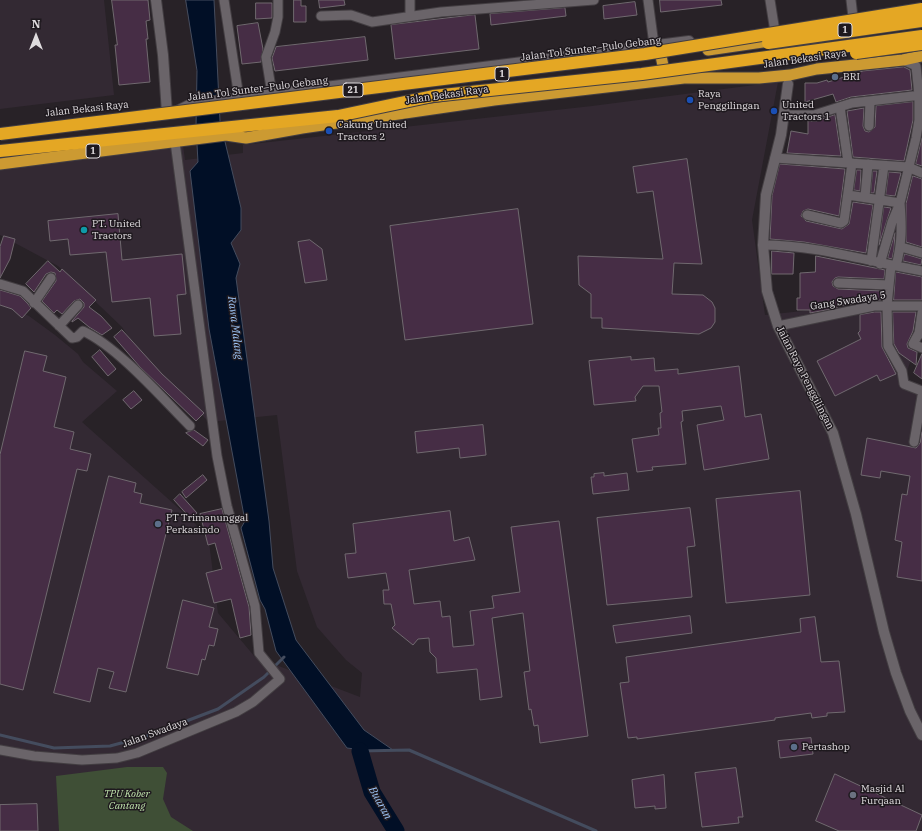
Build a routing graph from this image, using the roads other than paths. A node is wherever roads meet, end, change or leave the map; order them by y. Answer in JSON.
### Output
{"nodes":[{"id":1,"x":156,"y":0,"type":"edge"},
{"id":2,"x":224,"y":0,"type":"edge"},
{"id":3,"x":278,"y":0,"type":"edge"},
{"id":4,"x":410,"y":0,"type":"edge"},
{"id":5,"x":594,"y":0,"type":"edge"},
{"id":6,"x":648,"y":0,"type":"edge"},
{"id":7,"x":770,"y":0,"type":"edge"},
{"id":8,"x":851,"y":0,"type":"edge"},
{"id":9,"x":922,"y":10,"type":"edge"},
{"id":10,"x":321,"y":16,"type":"dead end"},
{"id":11,"x":410,"y":16,"type":"junction"},
{"id":12,"x":920,"y":21,"type":"edge"},
{"id":13,"x":854,"y":29,"type":"junction"},
{"id":14,"x":922,"y":36,"type":"edge"},
{"id":15,"x":776,"y":40,"type":"junction"},
{"id":16,"x":922,"y":44,"type":"edge"},
{"id":17,"x":707,"y":45,"type":"junction"},
{"id":18,"x":657,"y":53,"type":"junction"},
{"id":19,"x":912,"y":58,"type":"edge"},
{"id":20,"x":817,"y":69,"type":"junction"},
{"id":21,"x":759,"y":78,"type":"junction"},
{"id":22,"x":666,"y":80,"type":"junction"},
{"id":23,"x":788,"y":84,"type":"junction"},
{"id":24,"x":272,"y":94,"type":"junction"},
{"id":25,"x":920,"y":95,"type":"edge"},
{"id":26,"x":240,"y":101,"type":"junction"},
{"id":27,"x":870,"y":101,"type":"junction"},
{"id":28,"x":840,"y":107,"type":"junction"},
{"id":29,"x":172,"y":112,"type":"junction"},
{"id":30,"x":785,"y":115,"type":"junction"},
{"id":31,"x":338,"y":116,"type":"junction"},
{"id":32,"x":869,"y":126,"type":"dead end"},
{"id":33,"x":0,"y":130,"type":"edge"},
{"id":34,"x":0,"y":134,"type":"edge"},
{"id":35,"x":919,"y":138,"type":"edge"},
{"id":36,"x":175,"y":142,"type":"junction"},
{"id":37,"x":0,"y":151,"type":"edge"},
{"id":38,"x":775,"y":158,"type":"junction"},
{"id":39,"x":850,"y":162,"type":"junction"},
{"id":40,"x":0,"y":164,"type":"edge"},
{"id":41,"x":868,"y":164,"type":"junction"},
{"id":42,"x":884,"y":166,"type":"junction"},
{"id":43,"x":908,"y":166,"type":"junction"},
{"id":44,"x":922,"y":173,"type":"edge"},
{"id":45,"x":848,"y":196,"type":"junction"},
{"id":46,"x":865,"y":197,"type":"junction"},
{"id":47,"x":879,"y":201,"type":"junction"},
{"id":48,"x":900,"y":203,"type":"junction"},
{"id":49,"x":807,"y":215,"type":"dead end"},
{"id":50,"x":763,"y":245,"type":"junction"},
{"id":51,"x":901,"y":247,"type":"junction"},
{"id":52,"x":922,"y":253,"type":"edge"},
{"id":53,"x":870,"y":261,"type":"junction"},
{"id":54,"x":880,"y":264,"type":"junction"},
{"id":55,"x":894,"y":266,"type":"junction"},
{"id":56,"x":922,"y":271,"type":"edge"},
{"id":57,"x":51,"y":278,"type":"dead end"},
{"id":58,"x":838,"y":283,"type":"dead end"},
{"id":59,"x":0,"y":284,"type":"edge"},
{"id":60,"x":889,"y":285,"type":"junction"},
{"id":61,"x":34,"y":303,"type":"junction"},
{"id":62,"x":78,"y":305,"type":"dead end"},
{"id":63,"x":887,"y":305,"type":"junction"},
{"id":64,"x":922,"y":306,"type":"edge"},
{"id":65,"x":922,"y":313,"type":"edge"},
{"id":66,"x":59,"y":326,"type":"junction"},
{"id":67,"x":778,"y":326,"type":"junction"},
{"id":68,"x":920,"y":333,"type":"edge"},
{"id":69,"x":922,"y":348,"type":"edge"},
{"id":70,"x":922,"y":391,"type":"edge"},
{"id":71,"x":922,"y":396,"type":"edge"},
{"id":72,"x":190,"y":426,"type":"dead end"},
{"id":73,"x":914,"y":442,"type":"dead end"},
{"id":74,"x":922,"y":735,"type":"edge"},
{"id":75,"x":0,"y":750,"type":"edge"}],
"edges":[{"from":1,"to":29,"type":"street"},
{"from":2,"to":26,"type":"street"},
{"from":3,"to":24,"type":"street"},
{"from":4,"to":11,"type":"street"},
{"from":5,"to":11,"type":"street"},
{"from":6,"to":18,"type":"street"},
{"from":7,"to":15,"type":"street"},
{"from":8,"to":13,"type":"street"},
{"from":9,"to":17,"type":"highway","name":"Jalan Tol Sunter–Pulo Gebang","bridge":true},
{"from":10,"to":11,"type":"street"},
{"from":12,"to":13,"type":"highway","name":"Jalan Bekasi Raya","number":"1"},
{"from":12,"to":17,"type":"highway","bridge":true},
{"from":13,"to":15,"type":"highway","name":"Jalan Bekasi Raya","number":"1"},
{"from":14,"to":31,"type":"highway","bridge":true},
{"from":15,"to":18,"type":"highway","name":"Jalan Bekasi Raya","number":"1"},
{"from":16,"to":19,"type":"highway"},
{"from":16,"to":31,"type":"highway","bridge":true},
{"from":17,"to":34,"type":"highway","name":"Jalan Tol Sunter–Pulo Gebang","number":"21","bridge":true},
{"from":18,"to":22,"type":"highway"},
{"from":18,"to":24,"type":"street","name":"Jalan Bekasi Raya"},
{"from":18,"to":26,"type":"highway","name":"Jalan Bekasi Raya","number":"1"},
{"from":19,"to":20,"type":"highway","name":"Jalan Bekasi Raya","number":"1"},
{"from":19,"to":25,"type":"street"},
{"from":20,"to":21,"type":"highway","name":"Jalan Bekasi Raya","number":"1"},
{"from":20,"to":23,"type":"highway"},
{"from":21,"to":22,"type":"highway","name":"Jalan Bekasi Raya","number":"1"},
{"from":21,"to":23,"type":"highway"},
{"from":22,"to":36,"type":"highway","name":"Jalan Bekasi Raya","number":"1"},
{"from":23,"to":30,"type":"street","name":"Jalan Raya Penggilingan"},
{"from":24,"to":26,"type":"street","name":"Jalan Bekasi Raya"},
{"from":25,"to":27,"type":"street"},
{"from":25,"to":35,"type":"street"},
{"from":26,"to":29,"type":"highway","name":"Jalan Bekasi Raya","number":"1","bridge":true},
{"from":27,"to":28,"type":"street"},
{"from":27,"to":32,"type":"street"},
{"from":28,"to":30,"type":"street"},
{"from":28,"to":39,"type":"street"},
{"from":29,"to":33,"type":"highway","name":"Jalan Bekasi Raya","number":"1"},
{"from":30,"to":38,"type":"street","name":"Jalan Raya Penggilingan"},
{"from":31,"to":37,"type":"highway"},
{"from":35,"to":43,"type":"street"},
{"from":36,"to":40,"type":"highway","name":"Jalan Bekasi Raya","number":"1"},
{"from":36,"to":75,"type":"street","name":"Jalan Swadaya"},
{"from":38,"to":39,"type":"street"},
{"from":38,"to":50,"type":"street","name":"Jalan Raya Penggilingan"},
{"from":39,"to":41,"type":"street"},
{"from":39,"to":45,"type":"street"},
{"from":41,"to":42,"type":"street"},
{"from":41,"to":46,"type":"street"},
{"from":42,"to":43,"type":"street"},
{"from":42,"to":47,"type":"street"},
{"from":43,"to":44,"type":"street"},
{"from":43,"to":48,"type":"street"},
{"from":45,"to":46,"type":"street"},
{"from":45,"to":49,"type":"street"},
{"from":46,"to":47,"type":"street"},
{"from":47,"to":48,"type":"street"},
{"from":47,"to":53,"type":"street"},
{"from":48,"to":51,"type":"street"},
{"from":48,"to":54,"type":"street"},
{"from":50,"to":53,"type":"street"},
{"from":50,"to":67,"type":"street","name":"Jalan Raya Penggilingan"},
{"from":51,"to":52,"type":"street"},
{"from":51,"to":55,"type":"street"},
{"from":53,"to":54,"type":"street"},
{"from":54,"to":55,"type":"street"},
{"from":55,"to":56,"type":"street"},
{"from":55,"to":60,"type":"street"},
{"from":57,"to":61,"type":"street"},
{"from":58,"to":60,"type":"street"},
{"from":59,"to":61,"type":"street"},
{"from":60,"to":63,"type":"street"},
{"from":61,"to":66,"type":"street"},
{"from":62,"to":66,"type":"street"},
{"from":63,"to":64,"type":"street","name":"Gang Swadaya 5"},
{"from":63,"to":67,"type":"street","name":"Gang Swadaya 5"},
{"from":63,"to":70,"type":"street"},
{"from":65,"to":68,"type":"street"},
{"from":66,"to":72,"type":"street"},
{"from":67,"to":74,"type":"street","name":"Jalan Raya Penggilingan"},
{"from":68,"to":69,"type":"street"},
{"from":71,"to":73,"type":"street"}]}
